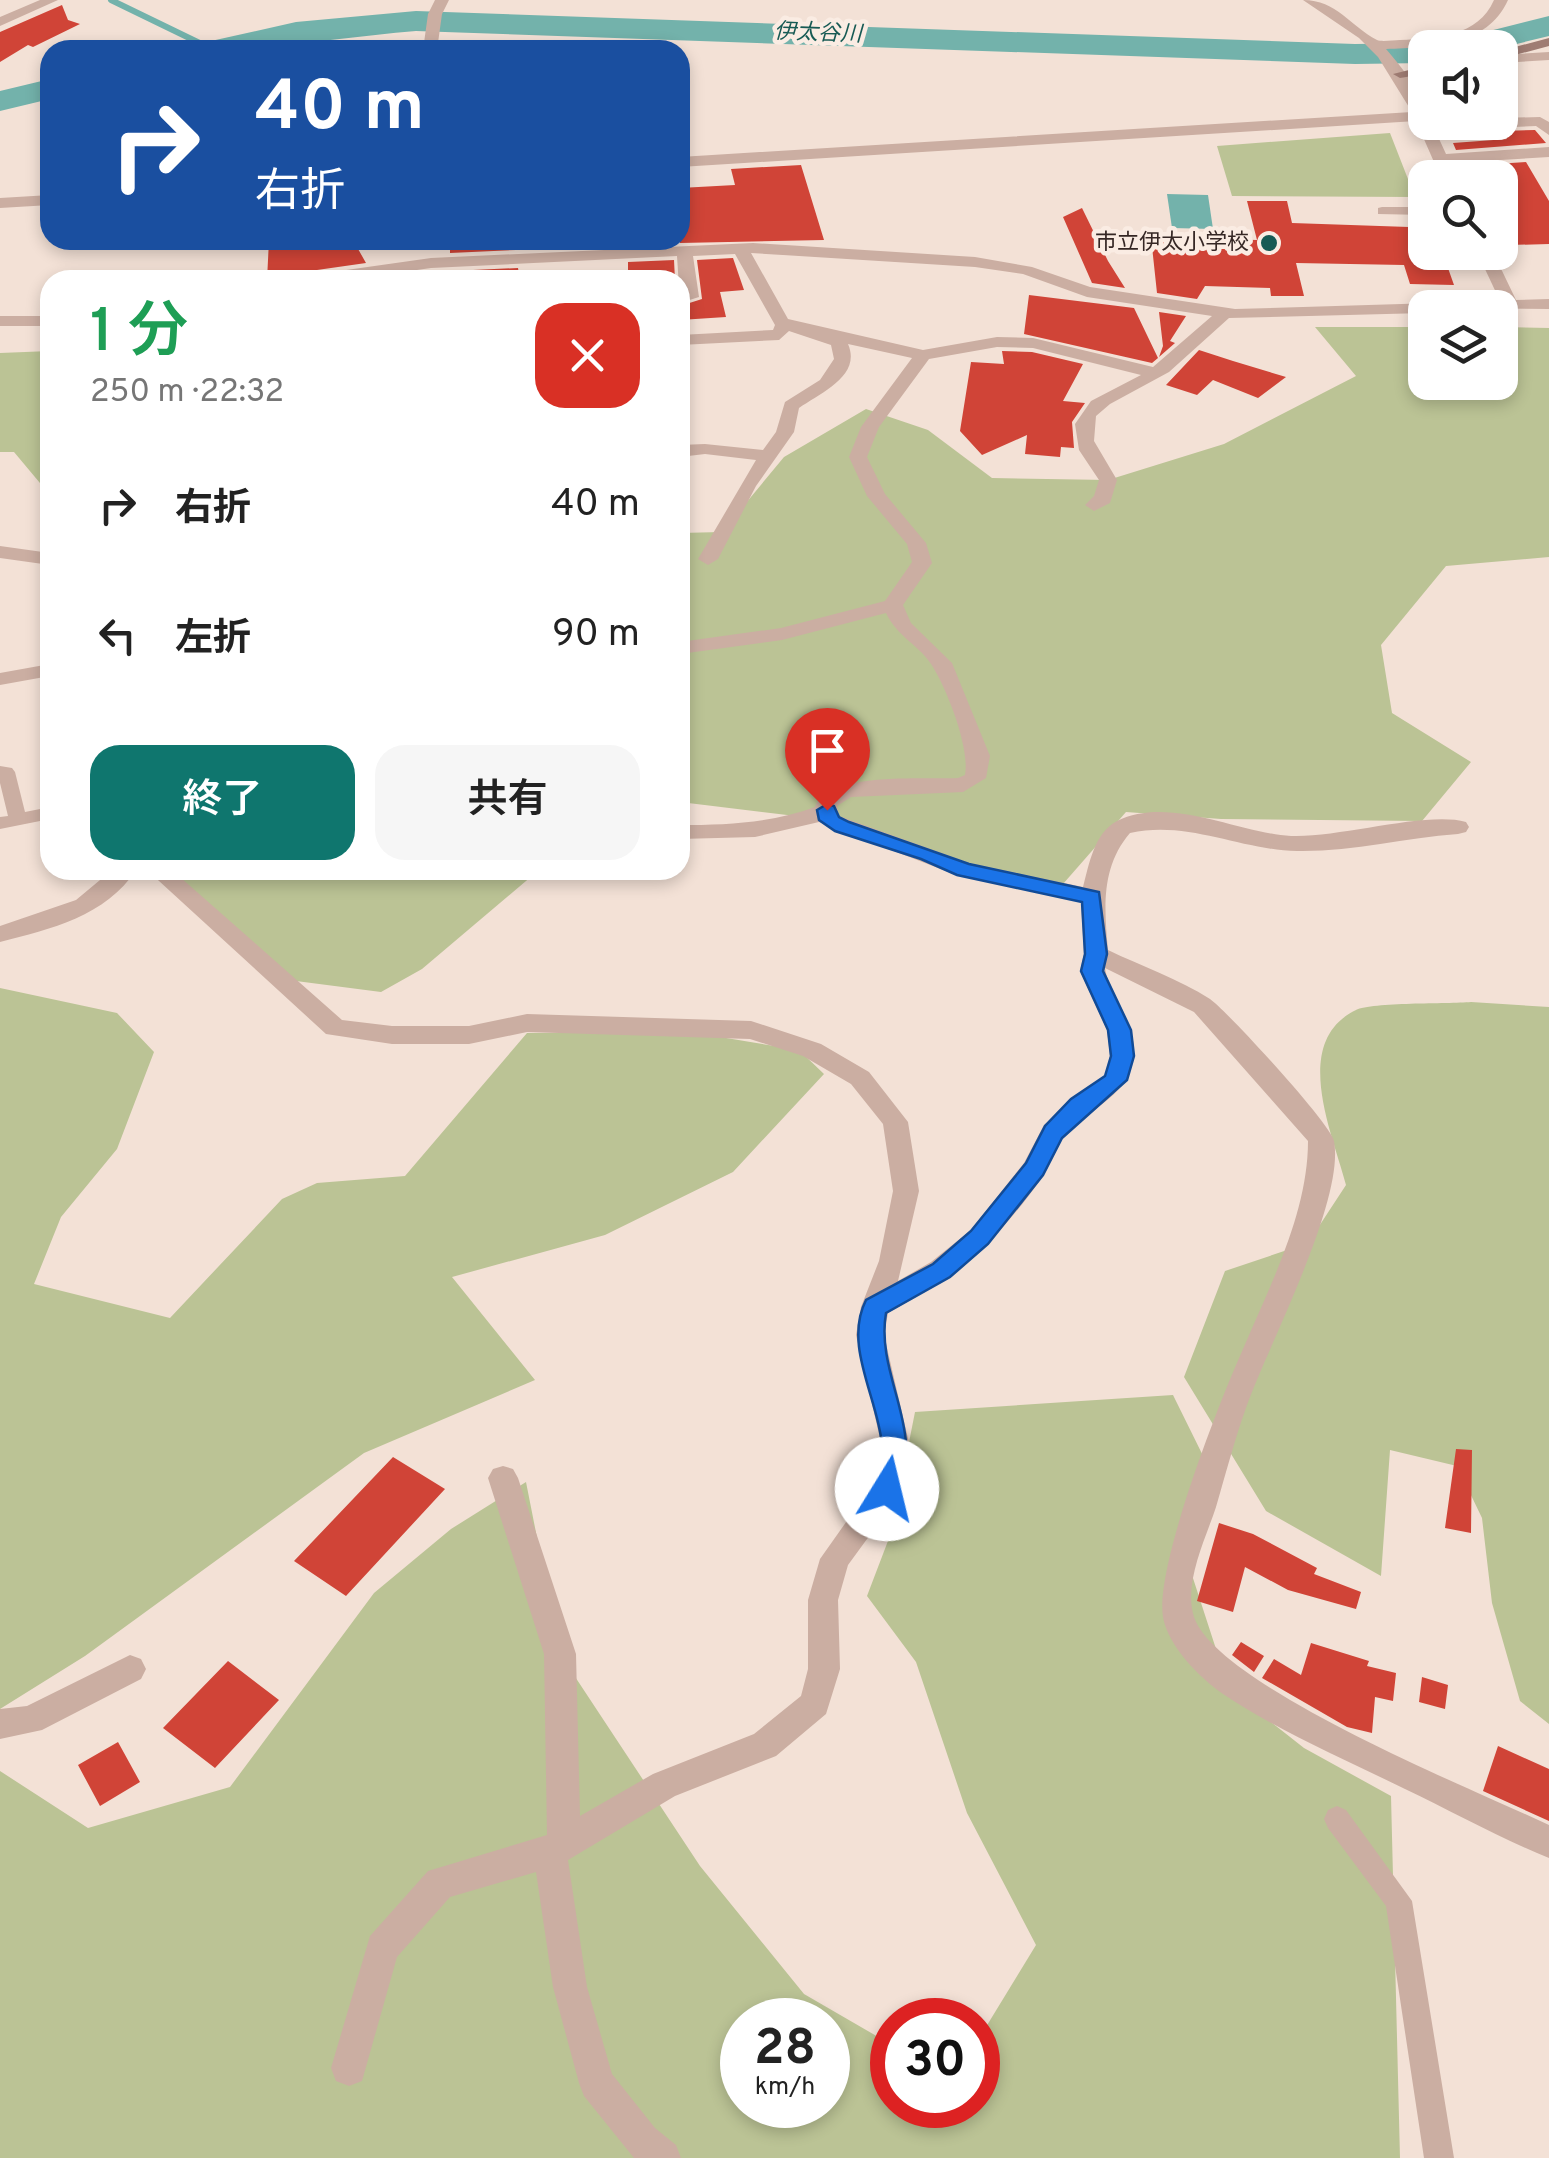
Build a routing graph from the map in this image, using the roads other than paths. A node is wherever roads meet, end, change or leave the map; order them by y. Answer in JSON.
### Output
{"nodes":[{"id":1,"x":52,"y":0,"type":"edge"},
{"id":2,"x":1310,"y":0,"type":"edge"},
{"id":3,"x":1501,"y":0,"type":"edge"},
{"id":4,"x":436,"y":14,"type":"edge"},
{"id":5,"x":0,"y":22,"type":"edge"},
{"id":6,"x":432,"y":40,"type":"edge"},
{"id":7,"x":1549,"y":42,"type":"edge"},
{"id":8,"x":1377,"y":46,"type":"junction"},
{"id":9,"x":1518,"y":51,"type":"edge"},
{"id":10,"x":1549,"y":56,"type":"edge"},
{"id":11,"x":1518,"y":57,"type":"edge"},
{"id":12,"x":1397,"y":68,"type":"junction"},
{"id":13,"x":1408,"y":69,"type":"edge"},
{"id":14,"x":1408,"y":90,"type":"edge"},
{"id":15,"x":1408,"y":122,"type":"edge"},
{"id":16,"x":1518,"y":122,"type":"edge"},
{"id":17,"x":1549,"y":131,"type":"edge"},
{"id":18,"x":1432,"y":140,"type":"edge"},
{"id":19,"x":1549,"y":152,"type":"edge"},
{"id":20,"x":1440,"y":158,"type":"joint"},
{"id":21,"x":690,"y":161,"type":"edge"},
{"id":22,"x":40,"y":201,"type":"edge"},
{"id":23,"x":0,"y":203,"type":"edge"},
{"id":24,"x":1382,"y":210,"type":"dead end"},
{"id":25,"x":1408,"y":211,"type":"edge"},
{"id":26,"x":741,"y":248,"type":"junction"},
{"id":27,"x":690,"y":249,"type":"edge"},
{"id":28,"x":439,"y":250,"type":"edge"},
{"id":29,"x":666,"y":250,"type":"edge"},
{"id":30,"x":539,"y":257,"type":"junction"},
{"id":31,"x":440,"y":262,"type":"junction"},
{"id":32,"x":416,"y":270,"type":"edge"},
{"id":33,"x":540,"y":270,"type":"edge"},
{"id":34,"x":1518,"y":304,"type":"edge"},
{"id":35,"x":1549,"y":304,"type":"edge"},
{"id":36,"x":1408,"y":309,"type":"edge"},
{"id":37,"x":1225,"y":313,"type":"junction"},
{"id":38,"x":0,"y":321,"type":"edge"},
{"id":39,"x":40,"y":321,"type":"edge"},
{"id":40,"x":784,"y":324,"type":"junction"},
{"id":41,"x":831,"y":335,"type":"junction"},
{"id":42,"x":690,"y":339,"type":"edge"},
{"id":43,"x":923,"y":355,"type":"junction"},
{"id":44,"x":1154,"y":373,"type":"junction"},
{"id":45,"x":690,"y":450,"type":"edge"},
{"id":46,"x":765,"y":456,"type":"junction"},
{"id":47,"x":1094,"y":504,"type":"dead end"},
{"id":48,"x":0,"y":552,"type":"edge"},
{"id":49,"x":40,"y":558,"type":"edge"},
{"id":50,"x":708,"y":558,"type":"dead end"},
{"id":51,"x":893,"y":606,"type":"junction"},
{"id":52,"x":690,"y":647,"type":"edge"},
{"id":53,"x":40,"y":672,"type":"edge"},
{"id":54,"x":0,"y":679,"type":"edge"},
{"id":55,"x":0,"y":772,"type":"edge"},
{"id":56,"x":827,"y":810,"type":"junction"},
{"id":57,"x":40,"y":816,"type":"edge"},
{"id":58,"x":9,"y":821,"type":"edge"},
{"id":59,"x":1458,"y":826,"type":"dead end"},
{"id":60,"x":690,"y":832,"type":"edge"},
{"id":61,"x":115,"y":880,"type":"edge"},
{"id":62,"x":170,"y":880,"type":"edge"},
{"id":63,"x":1092,"y":897,"type":"junction"},
{"id":64,"x":0,"y":934,"type":"edge"},
{"id":65,"x":1096,"y":954,"type":"junction"},
{"id":66,"x":875,"y":1307,"type":"junction"},
{"id":67,"x":503,"y":1478,"type":"dead end"},
{"id":68,"x":130,"y":1669,"type":"dead end"},
{"id":69,"x":0,"y":1724,"type":"edge"},
{"id":70,"x":1337,"y":1819,"type":"dead end"},
{"id":71,"x":1549,"y":1842,"type":"edge"},
{"id":72,"x":557,"y":1847,"type":"junction"},
{"id":73,"x":349,"y":2068,"type":"dead end"},
{"id":74,"x":663,"y":2158,"type":"edge"},
{"id":75,"x":1439,"y":2158,"type":"edge"}],
"edges":[{"from":1,"to":5,"type":"street"},
{"from":2,"to":8,"type":"street"},
{"from":3,"to":8,"type":"street"},
{"from":4,"to":6,"type":"street"},
{"from":7,"to":9,"type":"street"},
{"from":8,"to":12,"type":"street"},
{"from":10,"to":11,"type":"street"},
{"from":12,"to":13,"type":"street"},
{"from":12,"to":14,"type":"street"},
{"from":15,"to":21,"type":"street"},
{"from":16,"to":17,"type":"street"},
{"from":18,"to":20,"type":"street"},
{"from":19,"to":20,"type":"street"},
{"from":22,"to":23,"type":"street"},
{"from":24,"to":25,"type":"lane"},
{"from":26,"to":27,"type":"street"},
{"from":26,"to":37,"type":"street"},
{"from":26,"to":40,"type":"street"},
{"from":28,"to":31,"type":"street"},
{"from":29,"to":30,"type":"street"},
{"from":30,"to":31,"type":"street"},
{"from":30,"to":33,"type":"street"},
{"from":31,"to":32,"type":"street"},
{"from":34,"to":35,"type":"street"},
{"from":36,"to":37,"type":"street"},
{"from":37,"to":44,"type":"street"},
{"from":38,"to":39,"type":"street"},
{"from":40,"to":41,"type":"street"},
{"from":40,"to":42,"type":"street"},
{"from":41,"to":43,"type":"street"},
{"from":41,"to":46,"type":"street"},
{"from":43,"to":44,"type":"street"},
{"from":43,"to":51,"type":"street"},
{"from":44,"to":47,"type":"street"},
{"from":45,"to":46,"type":"street"},
{"from":46,"to":50,"type":"street"},
{"from":48,"to":49,"type":"street"},
{"from":51,"to":52,"type":"street"},
{"from":51,"to":56,"type":"street"},
{"from":53,"to":54,"type":"street"},
{"from":55,"to":58,"type":"lane"},
{"from":56,"to":60,"type":"street"},
{"from":56,"to":63,"type":"street"},
{"from":57,"to":58,"type":"lane"},
{"from":59,"to":63,"type":"street"},
{"from":61,"to":64,"type":"street"},
{"from":62,"to":66,"type":"street"},
{"from":63,"to":65,"type":"street"},
{"from":65,"to":66,"type":"street"},
{"from":65,"to":71,"type":"street"},
{"from":66,"to":72,"type":"street"},
{"from":67,"to":72,"type":"street"},
{"from":68,"to":69,"type":"street"},
{"from":70,"to":75,"type":"lane"},
{"from":72,"to":73,"type":"street"},
{"from":72,"to":74,"type":"street"}]}
